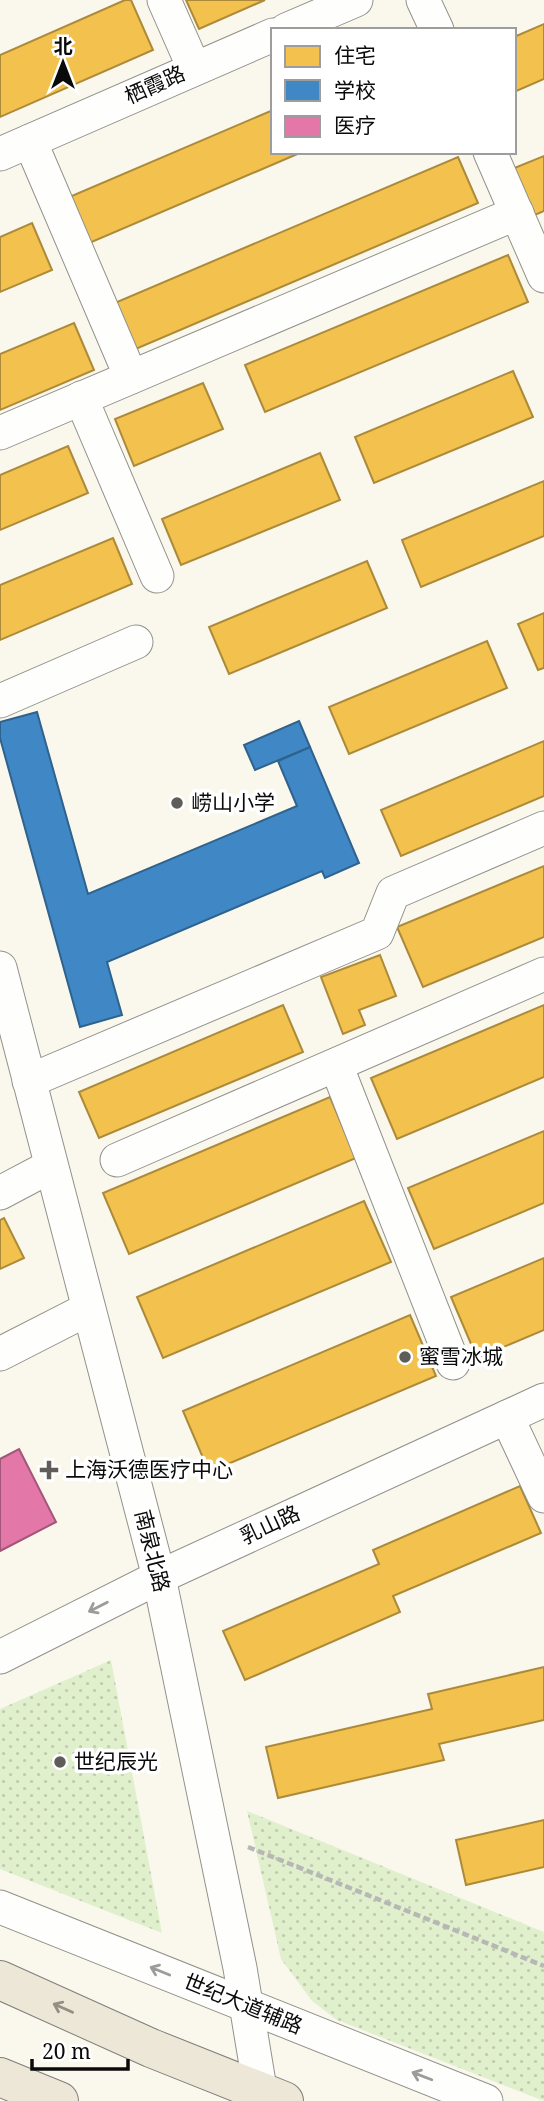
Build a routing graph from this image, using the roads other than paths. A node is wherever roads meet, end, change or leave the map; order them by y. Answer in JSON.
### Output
{"nodes":[{"id":1,"x":163,"y":0,"type":"edge"},
{"id":2,"x":356,"y":0,"type":"edge"},
{"id":3,"x":424,"y":0,"type":"edge"},
{"id":4,"x":290,"y":28,"type":"edge"},
{"id":5,"x":436,"y":28,"type":"edge"},
{"id":6,"x":271,"y":36,"type":"edge"},
{"id":7,"x":194,"y":68,"type":"junction"},
{"id":8,"x":30,"y":141,"type":"junction"},
{"id":9,"x":0,"y":154,"type":"edge"},
{"id":10,"x":491,"y":154,"type":"edge"},
{"id":11,"x":517,"y":213,"type":"junction"},
{"id":12,"x":544,"y":276,"type":"edge"},
{"id":13,"x":131,"y":377,"type":"junction"},
{"id":14,"x":81,"y":398,"type":"junction"},
{"id":15,"x":0,"y":433,"type":"edge"},
{"id":16,"x":157,"y":576,"type":"dead end"},
{"id":17,"x":136,"y":642,"type":"dead end"},
{"id":18,"x":0,"y":701,"type":"edge"},
{"id":19,"x":544,"y":828,"type":"edge"},
{"id":20,"x":0,"y":968,"type":"edge"},
{"id":21,"x":544,"y":974,"type":"edge"},
{"id":22,"x":336,"y":1065,"type":"junction"},
{"id":23,"x":29,"y":1081,"type":"junction"},
{"id":24,"x":117,"y":1160,"type":"dead end"},
{"id":25,"x":51,"y":1166,"type":"junction"},
{"id":26,"x":0,"y":1193,"type":"edge"},
{"id":27,"x":88,"y":1308,"type":"junction"},
{"id":28,"x":0,"y":1354,"type":"edge"},
{"id":29,"x":453,"y":1363,"type":"dead end"},
{"id":30,"x":544,"y":1400,"type":"edge"},
{"id":31,"x":507,"y":1416,"type":"junction"},
{"id":32,"x":544,"y":1496,"type":"edge"},
{"id":33,"x":159,"y":1577,"type":"junction"},
{"id":34,"x":0,"y":1657,"type":"edge"},
{"id":35,"x":0,"y":1907,"type":"edge"},
{"id":36,"x":0,"y":1980,"type":"edge"},
{"id":37,"x":246,"y":2006,"type":"junction"},
{"id":38,"x":0,"y":2077,"type":"edge"},
{"id":39,"x":269,"y":2098,"type":"edge"},
{"id":40,"x":60,"y":2101,"type":"edge"},
{"id":41,"x":486,"y":2101,"type":"edge"}],
"edges":[{"from":1,"to":7,"type":"street"},
{"from":2,"to":4,"type":"street"},
{"from":3,"to":5,"type":"street"},
{"from":6,"to":7,"type":"street","name":"栖霞路"},
{"from":7,"to":8,"type":"street","name":"栖霞路"},
{"from":8,"to":9,"type":"street","name":"栖霞路"},
{"from":8,"to":13,"type":"street"},
{"from":10,"to":11,"type":"street"},
{"from":11,"to":12,"type":"street"},
{"from":11,"to":13,"type":"street"},
{"from":13,"to":14,"type":"street"},
{"from":14,"to":15,"type":"street"},
{"from":14,"to":16,"type":"street"},
{"from":17,"to":18,"type":"street"},
{"from":19,"to":23,"type":"street"},
{"from":20,"to":23,"type":"street","name":"南泉北路"},
{"from":21,"to":22,"type":"street"},
{"from":22,"to":24,"type":"street"},
{"from":22,"to":29,"type":"street"},
{"from":23,"to":25,"type":"street","name":"南泉北路"},
{"from":25,"to":26,"type":"street"},
{"from":25,"to":27,"type":"street","name":"南泉北路"},
{"from":27,"to":28,"type":"street"},
{"from":27,"to":33,"type":"street","name":"南泉北路"},
{"from":30,"to":31,"type":"street","name":"乳山路"},
{"from":31,"to":32,"type":"street"},
{"from":31,"to":33,"type":"street","name":"乳山路"},
{"from":33,"to":34,"type":"street","name":"乳山路","one_way":true},
{"from":33,"to":37,"type":"street","name":"南泉北路"},
{"from":37,"to":35,"type":"street","name":"世纪大道辅路","one_way":true},
{"from":39,"to":36,"type":"main road","one_way":true},
{"from":37,"to":39,"type":"street","name":"南泉北路"},
{"from":41,"to":37,"type":"street","name":"世纪大道辅路","one_way":true},
{"from":38,"to":40,"type":"main road"}]}
